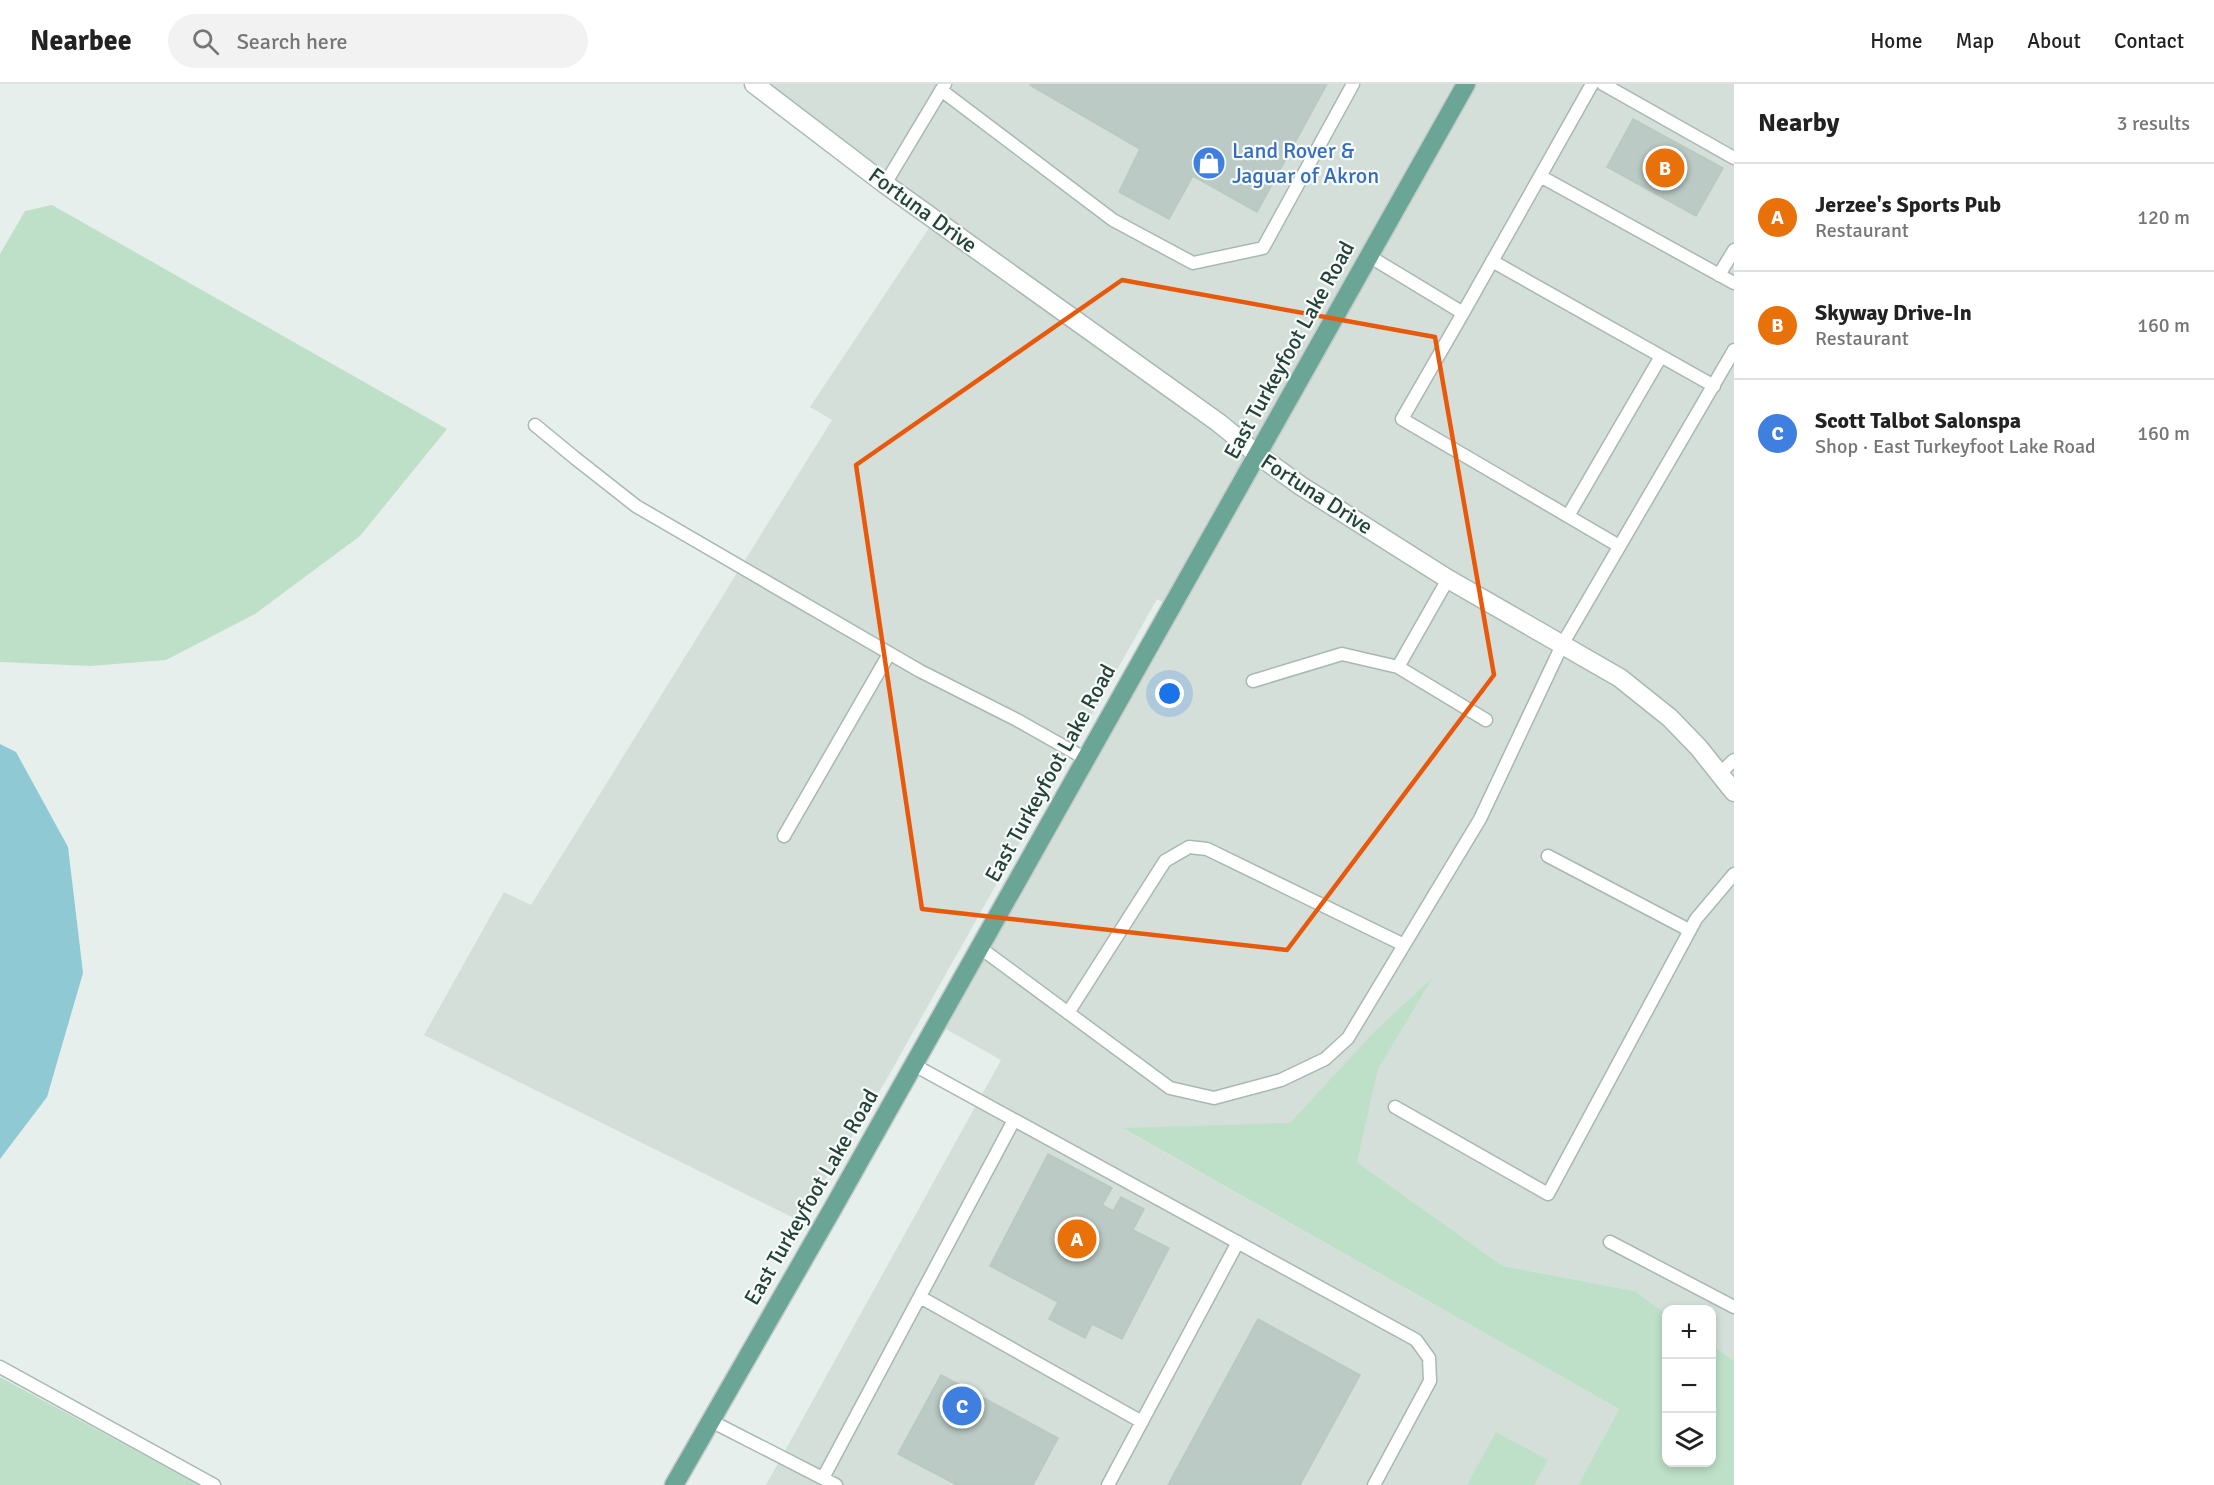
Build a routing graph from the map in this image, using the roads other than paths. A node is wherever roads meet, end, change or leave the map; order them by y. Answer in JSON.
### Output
{"nodes":[{"id":1,"x":754,"y":84,"type":"edge"},
{"id":2,"x":1353,"y":84,"type":"edge"},
{"id":3,"x":1466,"y":84,"type":"edge"},
{"id":4,"x":1592,"y":84,"type":"edge"},
{"id":5,"x":1603,"y":84,"type":"edge"},
{"id":6,"x":943,"y":87,"type":"edge"},
{"id":7,"x":1734,"y":158,"type":"edge"},
{"id":8,"x":1540,"y":176,"type":"junction"},
{"id":9,"x":885,"y":184,"type":"junction"},
{"id":10,"x":1734,"y":250,"type":"edge"},
{"id":11,"x":1369,"y":256,"type":"junction"},
{"id":12,"x":1492,"y":261,"type":"junction"},
{"id":13,"x":1719,"y":275,"type":"junction"},
{"id":14,"x":1734,"y":283,"type":"edge"},
{"id":15,"x":1463,"y":313,"type":"junction"},
{"id":16,"x":1734,"y":350,"type":"edge"},
{"id":17,"x":1660,"y":358,"type":"junction"},
{"id":18,"x":1714,"y":386,"type":"junction"},
{"id":19,"x":536,"y":425,"type":"dead end"},
{"id":20,"x":1258,"y":455,"type":"junction"},
{"id":21,"x":1568,"y":516,"type":"junction"},
{"id":22,"x":1619,"y":546,"type":"junction"},
{"id":23,"x":1448,"y":579,"type":"junction"},
{"id":24,"x":1563,"y":643,"type":"junction"},
{"id":25,"x":890,"y":654,"type":"junction"},
{"id":26,"x":1398,"y":667,"type":"junction"},
{"id":27,"x":1253,"y":681,"type":"dead end"},
{"id":28,"x":1486,"y":720,"type":"dead end"},
{"id":29,"x":1086,"y":759,"type":"junction"},
{"id":30,"x":1734,"y":760,"type":"edge"},
{"id":31,"x":1719,"y":774,"type":"junction"},
{"id":32,"x":1734,"y":792,"type":"edge"},
{"id":33,"x":784,"y":836,"type":"dead end"},
{"id":34,"x":1548,"y":856,"type":"dead end"},
{"id":35,"x":1734,"y":874,"type":"edge"},
{"id":36,"x":1689,"y":930,"type":"junction"},
{"id":37,"x":1404,"y":945,"type":"junction"},
{"id":38,"x":979,"y":947,"type":"junction"},
{"id":39,"x":1068,"y":1013,"type":"junction"},
{"id":40,"x":914,"y":1065,"type":"junction"},
{"id":41,"x":1395,"y":1107,"type":"dead end"},
{"id":42,"x":1014,"y":1120,"type":"junction"},
{"id":43,"x":1238,"y":1242,"type":"junction"},
{"id":44,"x":1610,"y":1242,"type":"dead end"},
{"id":45,"x":920,"y":1297,"type":"junction"},
{"id":46,"x":1734,"y":1307,"type":"edge"},
{"id":47,"x":0,"y":1367,"type":"edge"},
{"id":48,"x":711,"y":1420,"type":"junction"},
{"id":49,"x":1142,"y":1422,"type":"junction"},
{"id":50,"x":823,"y":1478,"type":"junction"},
{"id":51,"x":214,"y":1485,"type":"edge"},
{"id":52,"x":674,"y":1485,"type":"edge"},
{"id":53,"x":836,"y":1485,"type":"edge"},
{"id":54,"x":1108,"y":1485,"type":"edge"},
{"id":55,"x":1374,"y":1485,"type":"edge"}],
"edges":[{"from":1,"to":9,"type":"street","name":"Fortuna Drive"},
{"from":2,"to":6,"type":"lane"},
{"from":3,"to":11,"type":"main road","name":"East Turkeyfoot Lake Road"},
{"from":4,"to":8,"type":"lane"},
{"from":5,"to":7,"type":"lane"},
{"from":6,"to":9,"type":"lane"},
{"from":8,"to":12,"type":"lane"},
{"from":8,"to":13,"type":"lane"},
{"from":9,"to":20,"type":"street","name":"Fortuna Drive"},
{"from":10,"to":13,"type":"lane"},
{"from":11,"to":15,"type":"lane"},
{"from":11,"to":20,"type":"main road","name":"East Turkeyfoot Lake Road"},
{"from":12,"to":15,"type":"lane"},
{"from":12,"to":17,"type":"lane"},
{"from":13,"to":14,"type":"lane"},
{"from":15,"to":21,"type":"lane"},
{"from":16,"to":18,"type":"lane"},
{"from":17,"to":18,"type":"lane"},
{"from":17,"to":21,"type":"lane"},
{"from":18,"to":22,"type":"lane"},
{"from":19,"to":25,"type":"lane"},
{"from":20,"to":23,"type":"street","name":"Fortuna Drive"},
{"from":20,"to":29,"type":"main road","name":"East Turkeyfoot Lake Road"},
{"from":21,"to":22,"type":"lane"},
{"from":22,"to":24,"type":"lane"},
{"from":23,"to":24,"type":"street","name":"Fortuna Drive"},
{"from":23,"to":26,"type":"lane"},
{"from":24,"to":31,"type":"street","name":"Fortuna Drive"},
{"from":24,"to":37,"type":"lane"},
{"from":25,"to":29,"type":"lane"},
{"from":25,"to":33,"type":"lane"},
{"from":26,"to":27,"type":"lane"},
{"from":26,"to":28,"type":"lane"},
{"from":29,"to":38,"type":"main road","name":"East Turkeyfoot Lake Road"},
{"from":30,"to":31,"type":"lane"},
{"from":31,"to":32,"type":"street","name":"Fortuna Drive"},
{"from":34,"to":36,"type":"lane"},
{"from":35,"to":36,"type":"lane"},
{"from":36,"to":41,"type":"lane"},
{"from":37,"to":39,"type":"lane"},
{"from":37,"to":39,"type":"lane"},
{"from":38,"to":39,"type":"lane"},
{"from":38,"to":40,"type":"main road","name":"East Turkeyfoot Lake Road"},
{"from":40,"to":42,"type":"lane"},
{"from":40,"to":48,"type":"main road","name":"East Turkeyfoot Lake Road"},
{"from":42,"to":43,"type":"lane"},
{"from":42,"to":45,"type":"lane"},
{"from":43,"to":49,"type":"lane"},
{"from":43,"to":55,"type":"lane"},
{"from":44,"to":46,"type":"lane"},
{"from":45,"to":49,"type":"lane"},
{"from":45,"to":50,"type":"lane"},
{"from":47,"to":51,"type":"lane"},
{"from":48,"to":50,"type":"lane"},
{"from":48,"to":52,"type":"main road","name":"East Turkeyfoot Lake Road"},
{"from":49,"to":54,"type":"lane"},
{"from":50,"to":53,"type":"lane"}]}
